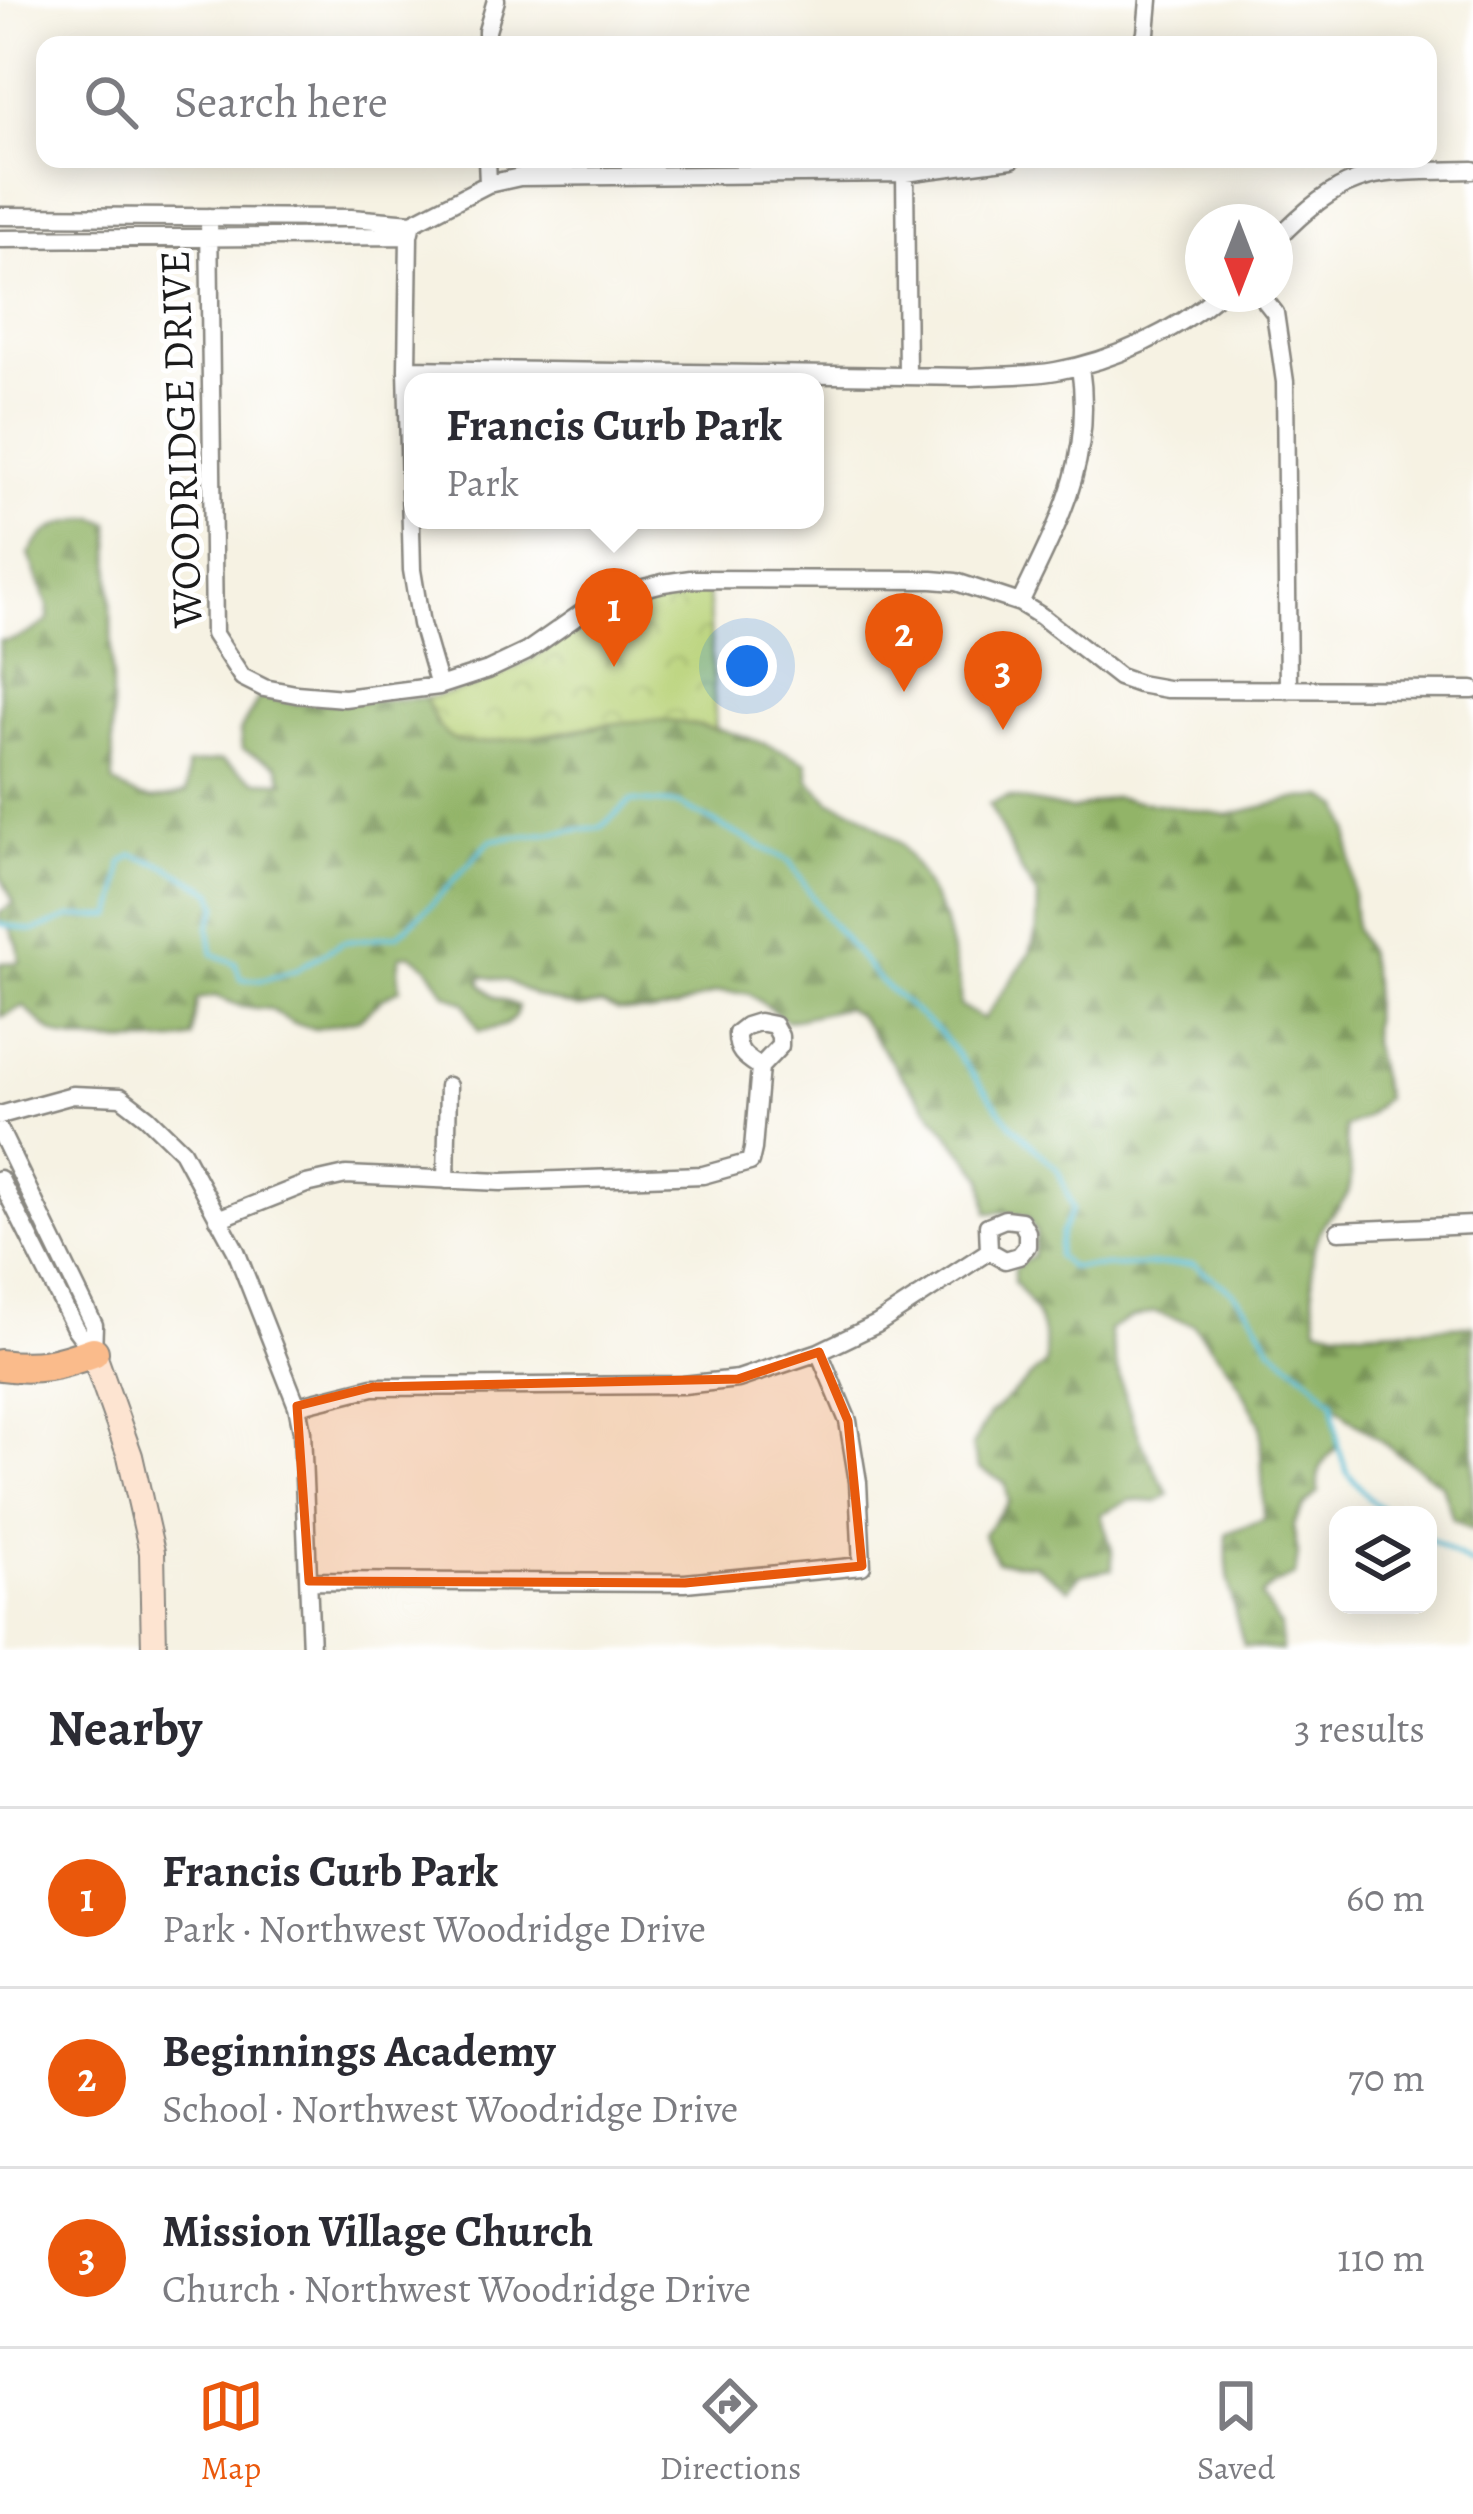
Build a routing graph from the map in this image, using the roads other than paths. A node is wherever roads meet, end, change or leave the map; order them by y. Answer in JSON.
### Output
{"nodes":[{"id":1,"x":496,"y":0,"type":"edge"},
{"id":2,"x":1149,"y":0,"type":"edge"},
{"id":3,"x":488,"y":36,"type":"edge"},
{"id":4,"x":1145,"y":36,"type":"edge"},
{"id":5,"x":487,"y":168,"type":"edge"},
{"id":6,"x":938,"y":168,"type":"edge"},
{"id":7,"x":1473,"y":170,"type":"edge"},
{"id":8,"x":905,"y":172,"type":"junction"},
{"id":9,"x":488,"y":184,"type":"junction"},
{"id":10,"x":0,"y":216,"type":"edge"},
{"id":11,"x":209,"y":217,"type":"junction"},
{"id":12,"x":1293,"y":223,"type":"edge"},
{"id":13,"x":410,"y":229,"type":"junction"},
{"id":14,"x":0,"y":239,"type":"edge"},
{"id":15,"x":208,"y":239,"type":"junction"},
{"id":16,"x":1192,"y":312,"type":"edge"},
{"id":17,"x":1274,"y":312,"type":"edge"},
{"id":18,"x":1080,"y":366,"type":"junction"},
{"id":19,"x":407,"y":369,"type":"junction"},
{"id":20,"x":407,"y":373,"type":"edge"},
{"id":21,"x":693,"y":373,"type":"edge"},
{"id":22,"x":824,"y":375,"type":"edge"},
{"id":23,"x":907,"y":376,"type":"junction"},
{"id":24,"x":411,"y":529,"type":"edge"},
{"id":25,"x":1020,"y":603,"type":"junction"},
{"id":26,"x":439,"y":686,"type":"junction"},
{"id":27,"x":1288,"y":690,"type":"junction"},
{"id":28,"x":1473,"y":690,"type":"edge"},
{"id":29,"x":760,"y":1066,"type":"dead end"},
{"id":30,"x":448,"y":1086,"type":"dead end"},
{"id":31,"x":0,"y":1115,"type":"edge"},
{"id":32,"x":0,"y":1131,"type":"edge"},
{"id":33,"x":0,"y":1179,"type":"edge"},
{"id":34,"x":446,"y":1180,"type":"junction"},
{"id":35,"x":218,"y":1219,"type":"junction"},
{"id":36,"x":1473,"y":1225,"type":"edge"},
{"id":37,"x":1339,"y":1231,"type":"dead end"},
{"id":38,"x":988,"y":1251,"type":"dead end"},
{"id":39,"x":93,"y":1352,"type":"junction"},
{"id":40,"x":819,"y":1352,"type":"junction"},
{"id":41,"x":0,"y":1365,"type":"edge"},
{"id":42,"x":297,"y":1406,"type":"junction"},
{"id":43,"x":309,"y":1581,"type":"junction"},
{"id":44,"x":154,"y":1650,"type":"edge"},
{"id":45,"x":310,"y":1650,"type":"edge"}],
"edges":[{"from":1,"to":3,"type":"street"},
{"from":2,"to":4,"type":"street"},
{"from":5,"to":9,"type":"street"},
{"from":6,"to":8,"type":"street"},
{"from":7,"to":12,"type":"street"},
{"from":8,"to":9,"type":"street"},
{"from":8,"to":23,"type":"street"},
{"from":9,"to":13,"type":"street"},
{"from":10,"to":11,"type":"street"},
{"from":11,"to":13,"type":"street"},
{"from":11,"to":15,"type":"street","name":"WOODRIDGE DRIVE"},
{"from":13,"to":15,"type":"street"},
{"from":13,"to":19,"type":"street"},
{"from":14,"to":15,"type":"street"},
{"from":15,"to":26,"type":"street","name":"WOODRIDGE DRIVE"},
{"from":16,"to":18,"type":"street"},
{"from":17,"to":27,"type":"street"},
{"from":18,"to":23,"type":"street"},
{"from":18,"to":25,"type":"street"},
{"from":19,"to":20,"type":"street"},
{"from":19,"to":21,"type":"street"},
{"from":22,"to":23,"type":"street"},
{"from":24,"to":26,"type":"street"},
{"from":25,"to":26,"type":"street"},
{"from":25,"to":27,"type":"street"},
{"from":27,"to":28,"type":"street"},
{"from":29,"to":34,"type":"street"},
{"from":30,"to":34,"type":"street"},
{"from":31,"to":35,"type":"street"},
{"from":32,"to":39,"type":"street"},
{"from":33,"to":39,"type":"street"},
{"from":34,"to":35,"type":"street"},
{"from":35,"to":42,"type":"street"},
{"from":36,"to":37,"type":"street"},
{"from":38,"to":40,"type":"street"},
{"from":39,"to":41,"type":"highway"},
{"from":39,"to":44,"type":"street"},
{"from":40,"to":42,"type":"street"},
{"from":40,"to":43,"type":"street"},
{"from":42,"to":43,"type":"street"},
{"from":43,"to":45,"type":"street"}]}
